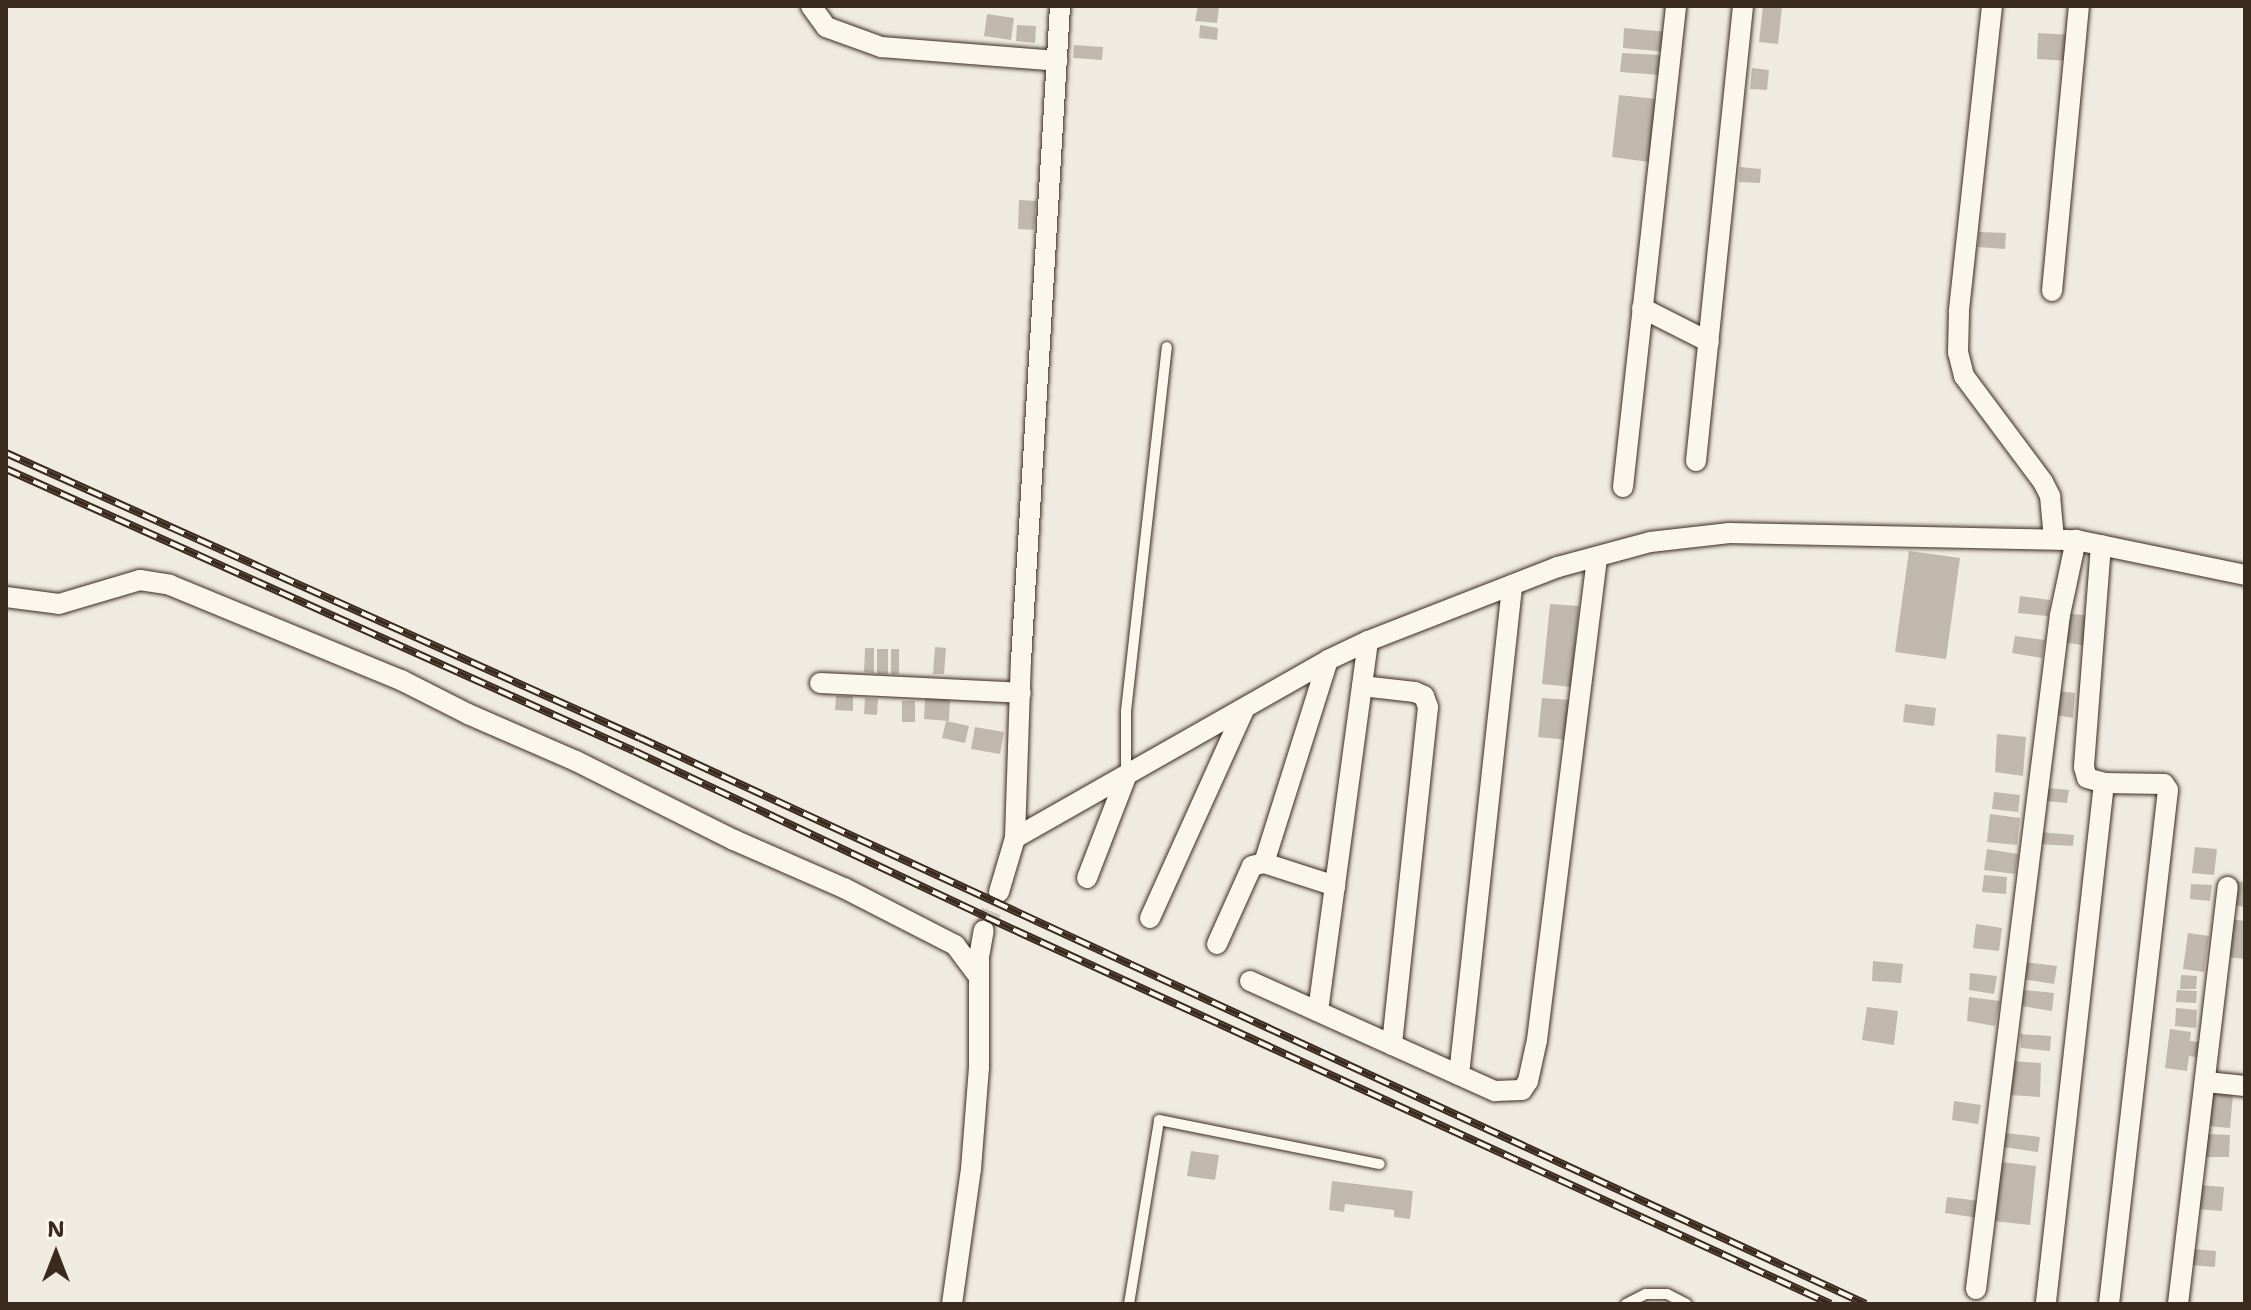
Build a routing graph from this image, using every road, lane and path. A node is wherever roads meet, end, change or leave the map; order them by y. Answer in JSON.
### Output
{"nodes":[{"id":1,"x":811,"y":6,"type":"edge"},
{"id":2,"x":1060,"y":6,"type":"edge"},
{"id":3,"x":1676,"y":6,"type":"edge"},
{"id":4,"x":1743,"y":6,"type":"edge"},
{"id":5,"x":1992,"y":6,"type":"edge"},
{"id":6,"x":2079,"y":6,"type":"edge"},
{"id":7,"x":1057,"y":61,"type":"junction"},
{"id":8,"x":2052,"y":291,"type":"dead end"},
{"id":9,"x":1642,"y":308,"type":"junction"},
{"id":10,"x":1709,"y":342,"type":"junction"},
{"id":11,"x":1167,"y":347,"type":"dead end"},
{"id":12,"x":1696,"y":461,"type":"dead end"},
{"id":13,"x":1623,"y":487,"type":"dead end"},
{"id":14,"x":2053,"y":533,"type":"junction"},
{"id":15,"x":2076,"y":540,"type":"junction"},
{"id":16,"x":2101,"y":545,"type":"junction"},
{"id":17,"x":1597,"y":557,"type":"junction"},
{"id":18,"x":2245,"y":575,"type":"edge"},
{"id":19,"x":1512,"y":585,"type":"junction"},
{"id":20,"x":6,"y":597,"type":"edge"},
{"id":21,"x":1368,"y":641,"type":"junction"},
{"id":22,"x":1328,"y":660,"type":"junction"},
{"id":23,"x":820,"y":683,"type":"dead end"},
{"id":24,"x":1362,"y":686,"type":"junction"},
{"id":25,"x":1021,"y":693,"type":"junction"},
{"id":26,"x":1245,"y":708,"type":"junction"},
{"id":27,"x":1126,"y":777,"type":"junction"},
{"id":28,"x":2104,"y":783,"type":"junction"},
{"id":29,"x":1015,"y":838,"type":"junction"},
{"id":30,"x":1264,"y":863,"type":"junction"},
{"id":31,"x":1087,"y":878,"type":"dead end"},
{"id":32,"x":1335,"y":886,"type":"junction"},
{"id":33,"x":2228,"y":887,"type":"dead end"},
{"id":34,"x":999,"y":892,"type":"tunnel mouth"},
{"id":35,"x":1150,"y":918,"type":"dead end"},
{"id":36,"x":984,"y":930,"type":"tunnel mouth"},
{"id":37,"x":1217,"y":944,"type":"dead end"},
{"id":38,"x":979,"y":977,"type":"junction"},
{"id":39,"x":1250,"y":981,"type":"dead end"},
{"id":40,"x":1318,"y":1011,"type":"junction"},
{"id":41,"x":1392,"y":1045,"type":"junction"},
{"id":42,"x":1459,"y":1075,"type":"junction"},
{"id":43,"x":2207,"y":1082,"type":"junction"},
{"id":44,"x":2245,"y":1086,"type":"edge"},
{"id":45,"x":1380,"y":1164,"type":"dead end"},
{"id":46,"x":1976,"y":1289,"type":"dead end"},
{"id":47,"x":2046,"y":1302,"type":"edge"},
{"id":48,"x":952,"y":1304,"type":"edge"},
{"id":49,"x":1129,"y":1304,"type":"edge"},
{"id":50,"x":1626,"y":1304,"type":"edge"},
{"id":51,"x":1687,"y":1304,"type":"edge"},
{"id":52,"x":2109,"y":1304,"type":"edge"},
{"id":53,"x":2178,"y":1304,"type":"edge"}],
"edges":[{"from":1,"to":7,"type":"street"},
{"from":2,"to":7,"type":"street"},
{"from":3,"to":9,"type":"street"},
{"from":4,"to":10,"type":"street"},
{"from":5,"to":14,"type":"street"},
{"from":6,"to":8,"type":"street"},
{"from":7,"to":25,"type":"street"},
{"from":9,"to":10,"type":"street"},
{"from":9,"to":13,"type":"street"},
{"from":10,"to":12,"type":"street"},
{"from":11,"to":27,"type":"lane"},
{"from":14,"to":15,"type":"street"},
{"from":14,"to":17,"type":"street"},
{"from":15,"to":16,"type":"street"},
{"from":15,"to":46,"type":"street"},
{"from":16,"to":18,"type":"street"},
{"from":16,"to":28,"type":"street"},
{"from":17,"to":19,"type":"street"},
{"from":17,"to":42,"type":"street"},
{"from":19,"to":21,"type":"street"},
{"from":19,"to":42,"type":"street"},
{"from":20,"to":38,"type":"street"},
{"from":21,"to":22,"type":"street"},
{"from":21,"to":24,"type":"street"},
{"from":22,"to":26,"type":"street"},
{"from":22,"to":30,"type":"street"},
{"from":23,"to":25,"type":"street"},
{"from":24,"to":32,"type":"street"},
{"from":24,"to":41,"type":"street"},
{"from":25,"to":29,"type":"street"},
{"from":26,"to":27,"type":"street"},
{"from":26,"to":35,"type":"street"},
{"from":27,"to":29,"type":"street"},
{"from":27,"to":31,"type":"street"},
{"from":28,"to":47,"type":"street"},
{"from":28,"to":52,"type":"street"},
{"from":29,"to":34,"type":"street"},
{"from":30,"to":32,"type":"street"},
{"from":30,"to":37,"type":"street"},
{"from":32,"to":40,"type":"street"},
{"from":33,"to":43,"type":"street"},
{"from":36,"to":38,"type":"street"},
{"from":38,"to":48,"type":"street"},
{"from":39,"to":40,"type":"street"},
{"from":40,"to":41,"type":"street"},
{"from":41,"to":42,"type":"street"},
{"from":43,"to":44,"type":"street"},
{"from":43,"to":53,"type":"street"},
{"from":45,"to":49,"type":"lane"},
{"from":50,"to":51,"type":"lane"}]}
